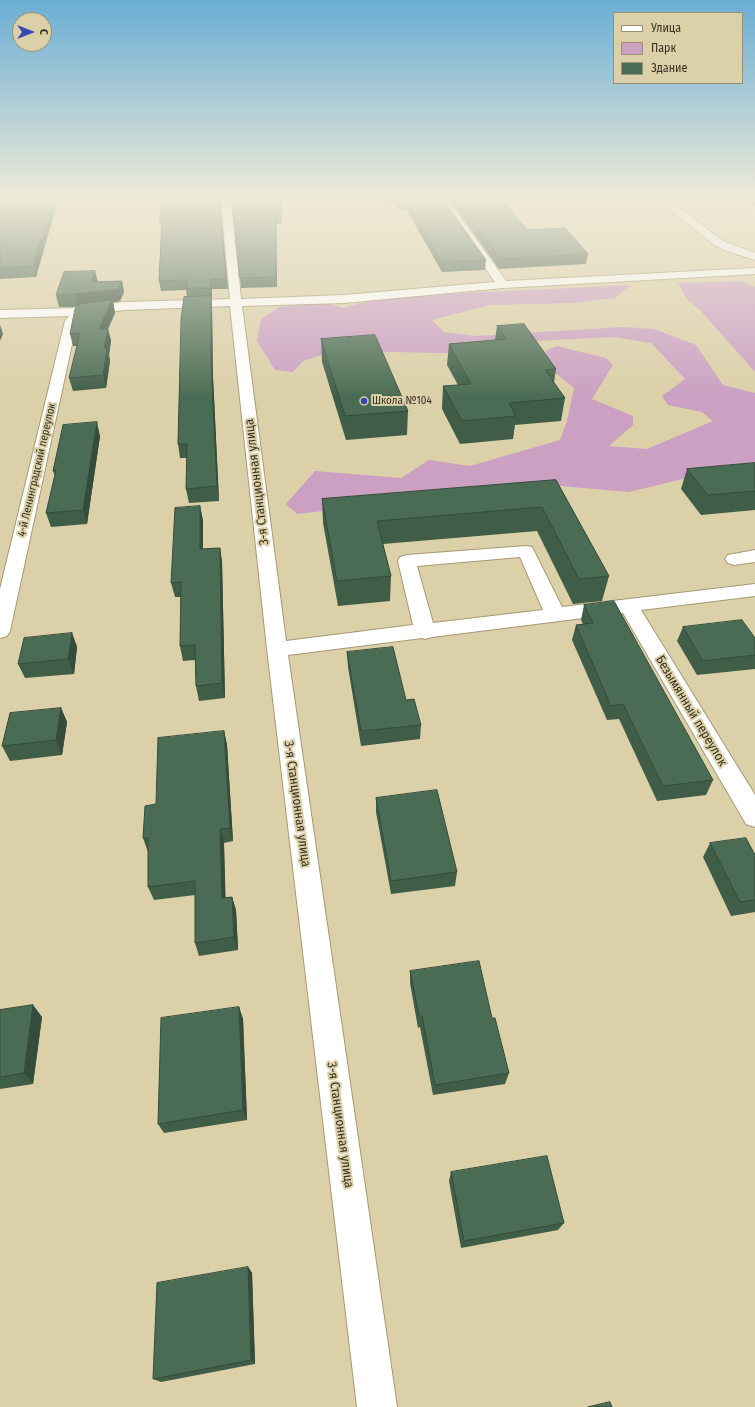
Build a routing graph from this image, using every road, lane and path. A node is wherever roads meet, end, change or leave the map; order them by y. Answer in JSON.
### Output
{"nodes":[{"id":1,"x":232,"y":266,"type":"edge"},
{"id":2,"x":489,"y":266,"type":"edge"},
{"id":3,"x":754,"y":271,"type":"edge"},
{"id":4,"x":503,"y":285,"type":"junction"},
{"id":5,"x":236,"y":303,"type":"junction"},
{"id":6,"x":78,"y":312,"type":"junction"},
{"id":7,"x":0,"y":314,"type":"edge"},
{"id":8,"x":755,"y":556,"type":"edge"},
{"id":9,"x":734,"y":559,"type":"dead end"},
{"id":10,"x":755,"y":590,"type":"edge"},
{"id":11,"x":628,"y":605,"type":"junction"},
{"id":12,"x":555,"y":614,"type":"junction"},
{"id":13,"x":0,"y":631,"type":"edge"},
{"id":14,"x":425,"y":632,"type":"junction"},
{"id":15,"x":277,"y":649,"type":"junction"},
{"id":16,"x":755,"y":817,"type":"edge"},
{"id":17,"x":377,"y":1407,"type":"edge"}],
"edges":[{"from":1,"to":5,"type":"street","name":"3-я Станционная улица"},
{"from":2,"to":4,"type":"street"},
{"from":3,"to":4,"type":"street"},
{"from":4,"to":5,"type":"street"},
{"from":5,"to":6,"type":"street"},
{"from":5,"to":15,"type":"street","name":"3-я Станционная улица"},
{"from":6,"to":7,"type":"street"},
{"from":6,"to":13,"type":"street","name":"4-й Ленинградский переулок"},
{"from":8,"to":9,"type":"street"},
{"from":10,"to":11,"type":"street"},
{"from":11,"to":12,"type":"street"},
{"from":11,"to":16,"type":"street","name":"Безымянный переулок"},
{"from":12,"to":14,"type":"street"},
{"from":12,"to":14,"type":"street"},
{"from":14,"to":15,"type":"street"},
{"from":15,"to":17,"type":"street","name":"3-я Станционная улица"}]}
